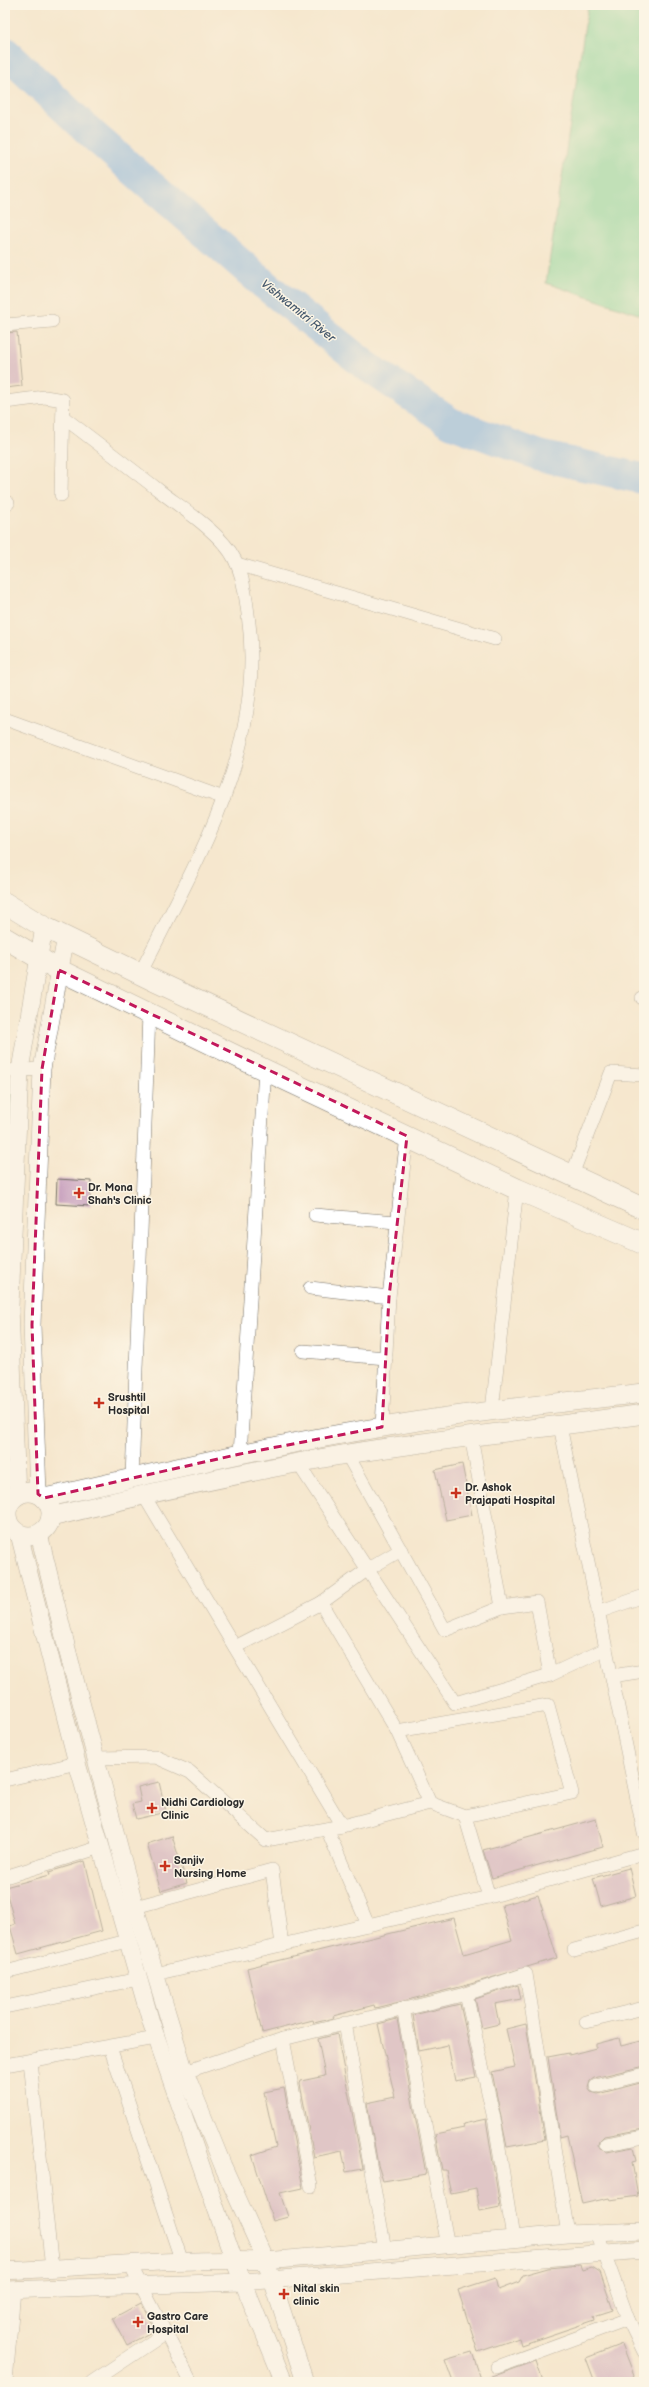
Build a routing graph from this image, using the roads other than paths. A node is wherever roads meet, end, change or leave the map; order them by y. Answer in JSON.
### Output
{"nodes":[{"id":1,"x":52,"y":320,"type":"dead end"},
{"id":2,"x":5,"y":325,"type":"edge"},
{"id":3,"x":5,"y":402,"type":"edge"},
{"id":4,"x":63,"y":418,"type":"junction"},
{"id":5,"x":61,"y":496,"type":"dead end"},
{"id":6,"x":237,"y":564,"type":"junction"},
{"id":7,"x":495,"y":639,"type":"dead end"},
{"id":8,"x":5,"y":719,"type":"edge"},
{"id":9,"x":224,"y":798,"type":"junction"},
{"id":10,"x":5,"y":903,"type":"edge"},
{"id":11,"x":44,"y":927,"type":"junction"},
{"id":12,"x":66,"y":936,"type":"junction"},
{"id":13,"x":5,"y":938,"type":"edge"},
{"id":14,"x":39,"y":960,"type":"junction"},
{"id":15,"x":59,"y":970,"type":"junction"},
{"id":16,"x":140,"y":974,"type":"junction"},
{"id":17,"x":149,"y":1014,"type":"junction"},
{"id":18,"x":42,"y":1069,"type":"junction"},
{"id":19,"x":265,"y":1070,"type":"junction"},
{"id":20,"x":13,"y":1071,"type":"edge"},
{"id":21,"x":644,"y":1075,"type":"edge"},
{"id":22,"x":407,"y":1136,"type":"junction"},
{"id":23,"x":572,"y":1175,"type":"junction"},
{"id":24,"x":517,"y":1189,"type":"junction"},
{"id":25,"x":644,"y":1209,"type":"edge"},
{"id":26,"x":315,"y":1215,"type":"dead end"},
{"id":27,"x":396,"y":1222,"type":"junction"},
{"id":28,"x":644,"y":1244,"type":"edge"},
{"id":29,"x":12,"y":1261,"type":"junction"},
{"id":30,"x":35,"y":1263,"type":"junction"},
{"id":31,"x":310,"y":1288,"type":"dead end"},
{"id":32,"x":389,"y":1297,"type":"junction"},
{"id":33,"x":303,"y":1351,"type":"dead end"},
{"id":34,"x":386,"y":1358,"type":"junction"},
{"id":35,"x":644,"y":1393,"type":"edge"},
{"id":36,"x":492,"y":1410,"type":"junction"},
{"id":37,"x":644,"y":1414,"type":"edge"},
{"id":38,"x":560,"y":1426,"type":"junction"},
{"id":39,"x":382,"y":1427,"type":"junction"},
{"id":40,"x":472,"y":1436,"type":"junction"},
{"id":41,"x":240,"y":1454,"type":"junction"},
{"id":42,"x":347,"y":1454,"type":"junction"},
{"id":43,"x":298,"y":1463,"type":"junction"},
{"id":44,"x":132,"y":1478,"type":"junction"},
{"id":45,"x":143,"y":1494,"type":"junction"},
{"id":46,"x":41,"y":1496,"type":"junction"},
{"id":47,"x":11,"y":1516,"type":"edge"},
{"id":48,"x":51,"y":1517,"type":"junction"},
{"id":49,"x":39,"y":1534,"type":"junction"},
{"id":50,"x":401,"y":1550,"type":"junction"},
{"id":51,"x":368,"y":1569,"type":"junction"},
{"id":52,"x":644,"y":1596,"type":"edge"},
{"id":53,"x":321,"y":1603,"type":"junction"},
{"id":54,"x":502,"y":1608,"type":"junction"},
{"id":55,"x":598,"y":1612,"type":"junction"},
{"id":56,"x":235,"y":1647,"type":"junction"},
{"id":57,"x":606,"y":1649,"type":"junction"},
{"id":58,"x":644,"y":1671,"type":"edge"},
{"id":59,"x":550,"y":1675,"type":"junction"},
{"id":60,"x":612,"y":1676,"type":"junction"},
{"id":61,"x":398,"y":1731,"type":"junction"},
{"id":62,"x":96,"y":1758,"type":"junction"},
{"id":63,"x":77,"y":1763,"type":"junction"},
{"id":64,"x":5,"y":1780,"type":"edge"},
{"id":65,"x":641,"y":1796,"type":"edge"},
{"id":66,"x":430,"y":1804,"type":"junction"},
{"id":67,"x":465,"y":1816,"type":"junction"},
{"id":68,"x":342,"y":1826,"type":"junction"},
{"id":69,"x":327,"y":1829,"type":"junction"},
{"id":70,"x":644,"y":1833,"type":"edge"},
{"id":71,"x":101,"y":1847,"type":"junction"},
{"id":72,"x":644,"y":1853,"type":"edge"},
{"id":73,"x":5,"y":1877,"type":"edge"},
{"id":74,"x":489,"y":1897,"type":"junction"},
{"id":75,"x":135,"y":1907,"type":"junction"},
{"id":76,"x":368,"y":1925,"type":"junction"},
{"id":77,"x":644,"y":1930,"type":"edge"},
{"id":78,"x":127,"y":1940,"type":"junction"},
{"id":79,"x":282,"y":1945,"type":"junction"},
{"id":80,"x":574,"y":1950,"type":"dead end"},
{"id":81,"x":5,"y":1972,"type":"edge"},
{"id":82,"x":155,"y":1974,"type":"junction"},
{"id":83,"x":138,"y":1979,"type":"junction"},
{"id":84,"x":466,"y":1994,"type":"junction"},
{"id":85,"x":5,"y":2007,"type":"edge"},
{"id":86,"x":403,"y":2008,"type":"junction"},
{"id":87,"x":644,"y":2008,"type":"edge"},
{"id":88,"x":586,"y":2022,"type":"dead end"},
{"id":89,"x":345,"y":2023,"type":"junction"},
{"id":90,"x":156,"y":2038,"type":"junction"},
{"id":91,"x":283,"y":2039,"type":"junction"},
{"id":92,"x":110,"y":2047,"type":"junction"},
{"id":93,"x":30,"y":2061,"type":"junction"},
{"id":94,"x":5,"y":2065,"type":"edge"},
{"id":95,"x":184,"y":2072,"type":"junction"},
{"id":96,"x":644,"y":2074,"type":"edge"},
{"id":97,"x":596,"y":2086,"type":"dead end"},
{"id":98,"x":644,"y":2137,"type":"edge"},
{"id":99,"x":606,"y":2144,"type":"dead end"},
{"id":100,"x":311,"y":2186,"type":"dead end"},
{"id":101,"x":644,"y":2231,"type":"edge"},
{"id":102,"x":597,"y":2233,"type":"junction"},
{"id":103,"x":568,"y":2234,"type":"junction"},
{"id":104,"x":513,"y":2238,"type":"junction"},
{"id":105,"x":448,"y":2246,"type":"junction"},
{"id":106,"x":385,"y":2250,"type":"junction"},
{"id":107,"x":644,"y":2250,"type":"edge"},
{"id":108,"x":604,"y":2253,"type":"junction"},
{"id":109,"x":234,"y":2260,"type":"junction"},
{"id":110,"x":266,"y":2261,"type":"junction"},
{"id":111,"x":182,"y":2262,"type":"junction"},
{"id":112,"x":130,"y":2264,"type":"junction"},
{"id":113,"x":52,"y":2269,"type":"junction"},
{"id":114,"x":5,"y":2271,"type":"edge"},
{"id":115,"x":272,"y":2279,"type":"junction"},
{"id":116,"x":242,"y":2282,"type":"junction"},
{"id":117,"x":140,"y":2284,"type":"junction"},
{"id":118,"x":10,"y":2290,"type":"edge"},
{"id":119,"x":628,"y":2319,"type":"junction"},
{"id":120,"x":164,"y":2334,"type":"junction"},
{"id":121,"x":644,"y":2352,"type":"edge"},
{"id":122,"x":497,"y":2367,"type":"dead end"},
{"id":123,"x":6,"y":2382,"type":"edge"},
{"id":124,"x":92,"y":2382,"type":"edge"},
{"id":125,"x":191,"y":2382,"type":"edge"},
{"id":126,"x":284,"y":2382,"type":"edge"},
{"id":127,"x":304,"y":2382,"type":"edge"}],
"edges":[{"from":1,"to":2,"type":"street"},
{"from":3,"to":4,"type":"street"},
{"from":4,"to":5,"type":"street"},
{"from":4,"to":6,"type":"street"},
{"from":6,"to":7,"type":"street"},
{"from":6,"to":9,"type":"street"},
{"from":8,"to":9,"type":"street"},
{"from":9,"to":16,"type":"street"},
{"from":10,"to":11,"type":"main road"},
{"from":11,"to":12,"type":"main road"},
{"from":11,"to":14,"type":"street"},
{"from":12,"to":15,"type":"street"},
{"from":12,"to":16,"type":"main road"},
{"from":13,"to":14,"type":"main road"},
{"from":14,"to":15,"type":"main road"},
{"from":14,"to":20,"type":"street"},
{"from":15,"to":17,"type":"main road"},
{"from":15,"to":18,"type":"street"},
{"from":16,"to":23,"type":"main road"},
{"from":17,"to":19,"type":"main road"},
{"from":17,"to":44,"type":"street"},
{"from":18,"to":20,"type":"street"},
{"from":18,"to":30,"type":"street"},
{"from":19,"to":22,"type":"main road"},
{"from":19,"to":41,"type":"street"},
{"from":20,"to":29,"type":"street"},
{"from":21,"to":23,"type":"street"},
{"from":22,"to":24,"type":"main road"},
{"from":22,"to":27,"type":"street"},
{"from":23,"to":25,"type":"main road"},
{"from":24,"to":28,"type":"main road"},
{"from":24,"to":36,"type":"street"},
{"from":26,"to":27,"type":"street"},
{"from":27,"to":32,"type":"street"},
{"from":29,"to":30,"type":"street"},
{"from":29,"to":47,"type":"street"},
{"from":30,"to":46,"type":"street"},
{"from":31,"to":32,"type":"street"},
{"from":32,"to":34,"type":"street"},
{"from":33,"to":34,"type":"street"},
{"from":34,"to":39,"type":"street"},
{"from":35,"to":36,"type":"main road"},
{"from":36,"to":39,"type":"main road"},
{"from":37,"to":38,"type":"main road"},
{"from":38,"to":40,"type":"main road"},
{"from":38,"to":55,"type":"street"},
{"from":39,"to":41,"type":"main road"},
{"from":40,"to":42,"type":"main road"},
{"from":40,"to":54,"type":"street"},
{"from":41,"to":44,"type":"main road"},
{"from":42,"to":43,"type":"main road"},
{"from":42,"to":50,"type":"street"},
{"from":43,"to":45,"type":"main road"},
{"from":43,"to":51,"type":"street"},
{"from":44,"to":46,"type":"main road"},
{"from":45,"to":48,"type":"main road"},
{"from":45,"to":56,"type":"street"},
{"from":46,"to":47,"type":"main road"},
{"from":46,"to":48,"type":"main road"},
{"from":47,"to":49,"type":"main road"},
{"from":47,"to":63,"type":"street"},
{"from":48,"to":49,"type":"main road"},
{"from":49,"to":62,"type":"street"},
{"from":50,"to":51,"type":"street"},
{"from":50,"to":54,"type":"street"},
{"from":51,"to":53,"type":"street"},
{"from":51,"to":59,"type":"street"},
{"from":52,"to":55,"type":"street"},
{"from":53,"to":56,"type":"street"},
{"from":53,"to":61,"type":"street"},
{"from":54,"to":59,"type":"street"},
{"from":55,"to":57,"type":"street"},
{"from":56,"to":68,"type":"street"},
{"from":57,"to":59,"type":"street"},
{"from":57,"to":60,"type":"street"},
{"from":58,"to":60,"type":"street"},
{"from":60,"to":65,"type":"street"},
{"from":61,"to":66,"type":"street"},
{"from":61,"to":67,"type":"street"},
{"from":62,"to":69,"type":"street"},
{"from":62,"to":75,"type":"street"},
{"from":63,"to":64,"type":"street"},
{"from":63,"to":71,"type":"street"},
{"from":65,"to":70,"type":"street"},
{"from":66,"to":67,"type":"street"},
{"from":66,"to":68,"type":"street"},
{"from":67,"to":74,"type":"street"},
{"from":68,"to":69,"type":"street"},
{"from":69,"to":76,"type":"street"},
{"from":71,"to":73,"type":"street"},
{"from":71,"to":78,"type":"street"},
{"from":72,"to":74,"type":"street"},
{"from":74,"to":76,"type":"street"},
{"from":75,"to":79,"type":"street"},
{"from":75,"to":82,"type":"street"},
{"from":76,"to":79,"type":"street"},
{"from":77,"to":80,"type":"street"},
{"from":78,"to":81,"type":"street"},
{"from":78,"to":83,"type":"street"},
{"from":79,"to":82,"type":"street"},
{"from":82,"to":95,"type":"street"},
{"from":83,"to":85,"type":"street"},
{"from":83,"to":90,"type":"street"},
{"from":84,"to":86,"type":"street"},
{"from":84,"to":103,"type":"street"},
{"from":84,"to":104,"type":"street"},
{"from":86,"to":89,"type":"street"},
{"from":86,"to":105,"type":"street"},
{"from":87,"to":88,"type":"street"},
{"from":89,"to":91,"type":"street"},
{"from":89,"to":106,"type":"street"},
{"from":90,"to":92,"type":"street"},
{"from":90,"to":109,"type":"street"},
{"from":91,"to":95,"type":"street"},
{"from":91,"to":100,"type":"street"},
{"from":92,"to":93,"type":"street"},
{"from":92,"to":111,"type":"street"},
{"from":93,"to":94,"type":"street"},
{"from":93,"to":113,"type":"street"},
{"from":95,"to":110,"type":"street"},
{"from":96,"to":97,"type":"street"},
{"from":98,"to":99,"type":"street"},
{"from":101,"to":102,"type":"street"},
{"from":102,"to":103,"type":"street"},
{"from":102,"to":108,"type":"street"},
{"from":103,"to":104,"type":"street"},
{"from":104,"to":105,"type":"street"},
{"from":105,"to":106,"type":"street"},
{"from":106,"to":110,"type":"street"},
{"from":107,"to":108,"type":"street"},
{"from":108,"to":115,"type":"street"},
{"from":108,"to":119,"type":"street"},
{"from":109,"to":110,"type":"street"},
{"from":109,"to":111,"type":"street"},
{"from":109,"to":116,"type":"street"},
{"from":110,"to":115,"type":"street"},
{"from":111,"to":112,"type":"street"},
{"from":112,"to":113,"type":"street"},
{"from":112,"to":117,"type":"street"},
{"from":113,"to":114,"type":"street"},
{"from":115,"to":116,"type":"street"},
{"from":115,"to":127,"type":"street"},
{"from":116,"to":117,"type":"street"},
{"from":116,"to":126,"type":"street"},
{"from":117,"to":118,"type":"street"},
{"from":117,"to":120,"type":"street"},
{"from":118,"to":123,"type":"street"},
{"from":119,"to":121,"type":"street"},
{"from":119,"to":122,"type":"street"},
{"from":120,"to":124,"type":"street"},
{"from":120,"to":125,"type":"street"}]}
